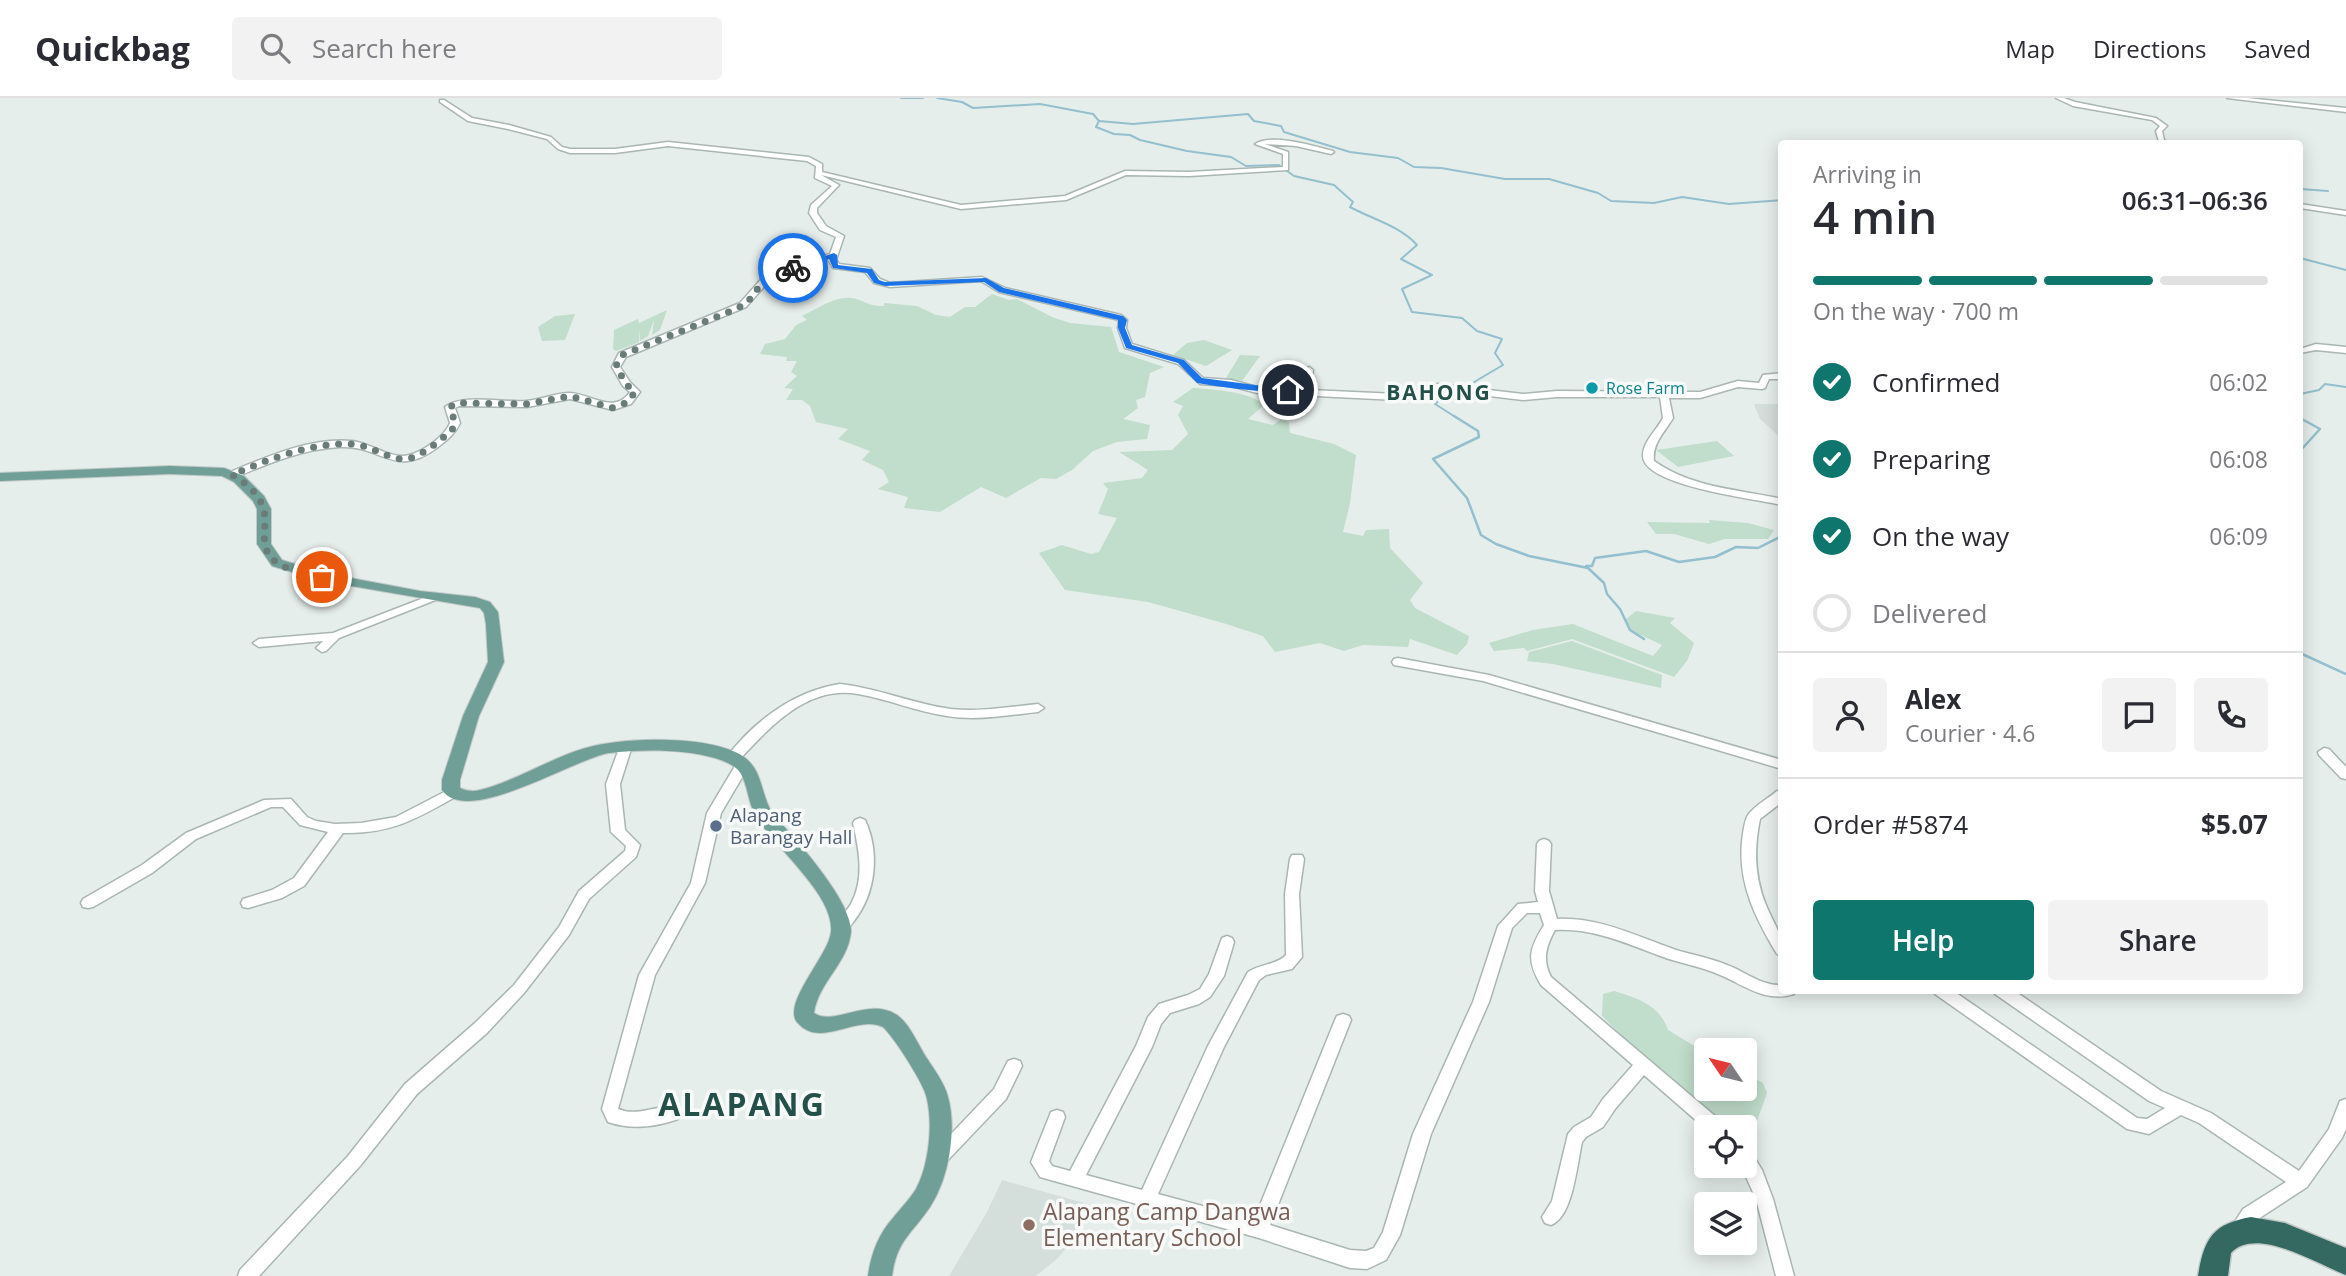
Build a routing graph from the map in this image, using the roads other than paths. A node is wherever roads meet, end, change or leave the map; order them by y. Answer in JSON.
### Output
{"nodes":[{"id":1,"x":2059,"y":98,"type":"edge"},
{"id":2,"x":2230,"y":98,"type":"edge"},
{"id":3,"x":2252,"y":99,"type":"edge"},
{"id":4,"x":442,"y":101,"type":"dead end"},
{"id":5,"x":2296,"y":105,"type":"junction"},
{"id":6,"x":2346,"y":110,"type":"edge"},
{"id":7,"x":2346,"y":117,"type":"edge"},
{"id":8,"x":2161,"y":140,"type":"edge"},
{"id":9,"x":1331,"y":152,"type":"dead end"},
{"id":10,"x":819,"y":173,"type":"junction"},
{"id":11,"x":2303,"y":206,"type":"edge"},
{"id":12,"x":2346,"y":213,"type":"edge"},
{"id":13,"x":834,"y":255,"type":"junction"},
{"id":14,"x":2303,"y":350,"type":"edge"},
{"id":15,"x":2346,"y":351,"type":"edge"},
{"id":16,"x":1309,"y":370,"type":"dead end"},
{"id":17,"x":1778,"y":376,"type":"edge"},
{"id":18,"x":1305,"y":391,"type":"junction"},
{"id":19,"x":1471,"y":392,"type":"joint"},
{"id":20,"x":1664,"y":396,"type":"junction"},
{"id":21,"x":232,"y":475,"type":"junction"},
{"id":22,"x":0,"y":477,"type":"edge"},
{"id":23,"x":1778,"y":501,"type":"edge"},
{"id":24,"x":434,"y":597,"type":"junction"},
{"id":25,"x":335,"y":636,"type":"junction"},
{"id":26,"x":259,"y":643,"type":"dead end"},
{"id":27,"x":322,"y":648,"type":"dead end"},
{"id":28,"x":1398,"y":662,"type":"dead end"},
{"id":29,"x":1038,"y":708,"type":"dead end"},
{"id":30,"x":626,"y":746,"type":"junction"},
{"id":31,"x":2324,"y":752,"type":"dead end"},
{"id":32,"x":738,"y":761,"type":"junction"},
{"id":33,"x":1778,"y":764,"type":"edge"},
{"id":34,"x":2346,"y":775,"type":"edge"},
{"id":35,"x":452,"y":793,"type":"junction"},
{"id":36,"x":1778,"y":797,"type":"edge"},
{"id":37,"x":860,"y":822,"type":"dead end"},
{"id":38,"x":339,"y":828,"type":"junction"},
{"id":39,"x":1544,"y":844,"type":"dead end"},
{"id":40,"x":1297,"y":859,"type":"dead end"},
{"id":41,"x":88,"y":903,"type":"dead end"},
{"id":42,"x":248,"y":903,"type":"dead end"},
{"id":43,"x":1546,"y":907,"type":"junction"},
{"id":44,"x":1551,"y":925,"type":"junction"},
{"id":45,"x":842,"y":926,"type":"junction"},
{"id":46,"x":1227,"y":942,"type":"dead end"},
{"id":47,"x":1778,"y":943,"type":"edge"},
{"id":48,"x":1778,"y":993,"type":"edge"},
{"id":49,"x":1946,"y":994,"type":"edge"},
{"id":50,"x":2006,"y":994,"type":"edge"},
{"id":51,"x":1343,"y":1020,"type":"dead end"},
{"id":52,"x":1643,"y":1065,"type":"junction"},
{"id":53,"x":1014,"y":1066,"type":"dead end"},
{"id":54,"x":2346,"y":1106,"type":"edge"},
{"id":55,"x":2178,"y":1108,"type":"junction"},
{"id":56,"x":672,"y":1114,"type":"dead end"},
{"id":57,"x":1702,"y":1115,"type":"edge"},
{"id":58,"x":1057,"y":1117,"type":"dead end"},
{"id":59,"x":934,"y":1161,"type":"junction"},
{"id":60,"x":1756,"y":1178,"type":"edge"},
{"id":61,"x":1074,"y":1180,"type":"junction"},
{"id":62,"x":2301,"y":1182,"type":"junction"},
{"id":63,"x":1147,"y":1199,"type":"junction"},
{"id":64,"x":1551,"y":1217,"type":"dead end"},
{"id":65,"x":1259,"y":1230,"type":"junction"},
{"id":66,"x":2238,"y":1231,"type":"junction"},
{"id":67,"x":2346,"y":1262,"type":"edge"},
{"id":68,"x":247,"y":1276,"type":"edge"},
{"id":69,"x":880,"y":1276,"type":"edge"},
{"id":70,"x":1785,"y":1276,"type":"edge"},
{"id":71,"x":2213,"y":1276,"type":"edge"}],
"edges":[{"from":1,"to":8,"type":"street"},
{"from":2,"to":3,"type":"street"},
{"from":3,"to":5,"type":"street"},
{"from":4,"to":10,"type":"street"},
{"from":5,"to":6,"type":"street"},
{"from":5,"to":7,"type":"street"},
{"from":9,"to":10,"type":"street"},
{"from":10,"to":13,"type":"street"},
{"from":11,"to":12,"type":"street"},
{"from":13,"to":18,"type":"street"},
{"from":13,"to":21,"type":"street"},
{"from":14,"to":15,"type":"street"},
{"from":16,"to":18,"type":"street"},
{"from":17,"to":20,"type":"street"},
{"from":18,"to":19,"type":"street"},
{"from":19,"to":20,"type":"street"},
{"from":20,"to":23,"type":"street"},
{"from":21,"to":22,"type":"main road"},
{"from":21,"to":24,"type":"main road"},
{"from":24,"to":25,"type":"street"},
{"from":24,"to":35,"type":"main road"},
{"from":25,"to":26,"type":"street"},
{"from":25,"to":27,"type":"street"},
{"from":28,"to":33,"type":"street"},
{"from":29,"to":32,"type":"street"},
{"from":30,"to":32,"type":"main road"},
{"from":30,"to":35,"type":"main road"},
{"from":30,"to":68,"type":"street"},
{"from":31,"to":34,"type":"street"},
{"from":32,"to":45,"type":"main road"},
{"from":32,"to":56,"type":"street"},
{"from":35,"to":38,"type":"street"},
{"from":36,"to":47,"type":"street"},
{"from":37,"to":45,"type":"street"},
{"from":38,"to":41,"type":"street"},
{"from":38,"to":42,"type":"street"},
{"from":39,"to":43,"type":"street"},
{"from":40,"to":63,"type":"street"},
{"from":43,"to":44,"type":"street"},
{"from":43,"to":65,"type":"street"},
{"from":44,"to":48,"type":"street"},
{"from":44,"to":52,"type":"street"},
{"from":45,"to":59,"type":"main road"},
{"from":46,"to":61,"type":"street"},
{"from":49,"to":55,"type":"street"},
{"from":50,"to":55,"type":"street"},
{"from":51,"to":65,"type":"street"},
{"from":52,"to":57,"type":"street"},
{"from":52,"to":64,"type":"street"},
{"from":53,"to":59,"type":"street"},
{"from":54,"to":62,"type":"street"},
{"from":55,"to":62,"type":"street"},
{"from":58,"to":61,"type":"street"},
{"from":59,"to":69,"type":"main road"},
{"from":60,"to":70,"type":"street"},
{"from":61,"to":63,"type":"street"},
{"from":62,"to":66,"type":"street"},
{"from":63,"to":65,"type":"street"},
{"from":66,"to":67,"type":"highway"},
{"from":66,"to":71,"type":"highway"}]}
